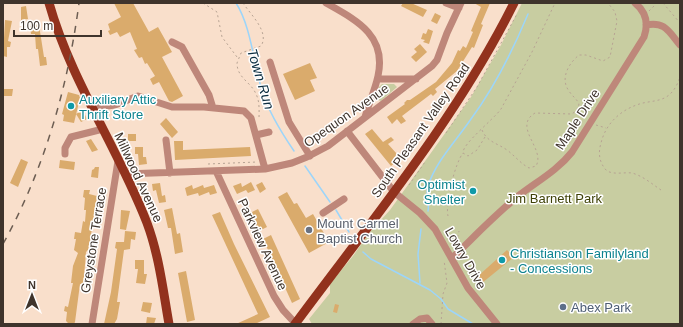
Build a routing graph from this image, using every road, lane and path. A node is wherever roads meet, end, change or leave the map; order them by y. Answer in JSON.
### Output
{"nodes":[{"id":1,"x":49,"y":3,"type":"edge"},
{"id":2,"x":203,"y":3,"type":"edge"},
{"id":3,"x":243,"y":3,"type":"edge"},
{"id":4,"x":326,"y":3,"type":"edge"},
{"id":5,"x":446,"y":3,"type":"edge"},
{"id":6,"x":514,"y":3,"type":"edge"},
{"id":7,"x":555,"y":3,"type":"edge"},
{"id":8,"x":608,"y":3,"type":"edge"},
{"id":9,"x":636,"y":3,"type":"edge"},
{"id":10,"x":657,"y":3,"type":"edge"},
{"id":11,"x":663,"y":3,"type":"edge"},
{"id":12,"x":460,"y":6,"type":"edge"},
{"id":13,"x":645,"y":14,"type":"junction"},
{"id":14,"x":680,"y":23,"type":"edge"},
{"id":15,"x":646,"y":24,"type":"junction"},
{"id":16,"x":172,"y":42,"type":"dead end"},
{"id":17,"x":680,"y":45,"type":"edge"},
{"id":18,"x":238,"y":58,"type":"junction"},
{"id":19,"x":270,"y":62,"type":"dead end"},
{"id":20,"x":680,"y":77,"type":"edge"},
{"id":21,"x":378,"y":79,"type":"junction"},
{"id":22,"x":416,"y":80,"type":"junction"},
{"id":23,"x":680,"y":88,"type":"edge"},
{"id":24,"x":680,"y":94,"type":"edge"},
{"id":25,"x":92,"y":108,"type":"junction"},
{"id":26,"x":213,"y":108,"type":"junction"},
{"id":27,"x":365,"y":117,"type":"junction"},
{"id":28,"x":590,"y":122,"type":"junction"},
{"id":29,"x":607,"y":128,"type":"junction"},
{"id":30,"x":103,"y":129,"type":"junction"},
{"id":31,"x":482,"y":130,"type":"junction"},
{"id":32,"x":348,"y":131,"type":"junction"},
{"id":33,"x":269,"y":132,"type":"dead end"},
{"id":34,"x":258,"y":134,"type":"junction"},
{"id":35,"x":485,"y":137,"type":"junction"},
{"id":36,"x":166,"y":140,"type":"dead end"},
{"id":37,"x":463,"y":153,"type":"junction"},
{"id":38,"x":65,"y":154,"type":"dead end"},
{"id":39,"x":310,"y":156,"type":"junction"},
{"id":40,"x":118,"y":161,"type":"junction"},
{"id":41,"x":265,"y":169,"type":"junction"},
{"id":42,"x":216,"y":171,"type":"junction"},
{"id":43,"x":170,"y":173,"type":"junction"},
{"id":44,"x":125,"y":174,"type":"junction"},
{"id":45,"x":661,"y":190,"type":"dead end"},
{"id":46,"x":394,"y":192,"type":"junction"},
{"id":47,"x":344,"y":199,"type":"dead end"},
{"id":48,"x":323,"y":213,"type":"dead end"},
{"id":49,"x":448,"y":216,"type":"dead end"},
{"id":50,"x":459,"y":231,"type":"dead end"},
{"id":51,"x":451,"y":246,"type":"dead end"},
{"id":52,"x":444,"y":256,"type":"dead end"},
{"id":53,"x":452,"y":258,"type":"junction"},
{"id":54,"x":92,"y":324,"type":"edge"},
{"id":55,"x":169,"y":324,"type":"edge"},
{"id":56,"x":297,"y":324,"type":"edge"},
{"id":57,"x":413,"y":324,"type":"edge"},
{"id":58,"x":432,"y":324,"type":"edge"},
{"id":59,"x":441,"y":324,"type":"edge"},
{"id":60,"x":497,"y":324,"type":"edge"}],
"edges":[{"from":1,"to":25,"type":"main road","name":"Millwood Avenue"},
{"from":2,"to":18,"type":"path"},
{"from":3,"to":18,"type":"path"},
{"from":4,"to":21,"type":"street"},
{"from":5,"to":12,"type":"street"},
{"from":6,"to":46,"type":"main road","name":"South Pleasant Valley Road"},
{"from":7,"to":31,"type":"path"},
{"from":8,"to":35,"type":"path"},
{"from":9,"to":13,"type":"street"},
{"from":10,"to":13,"type":"path"},
{"from":11,"to":14,"type":"path"},
{"from":12,"to":22,"type":"street","name":"Opequon Avenue"},
{"from":13,"to":15,"type":"street","name":"Maple Drive"},
{"from":15,"to":17,"type":"street"},
{"from":15,"to":28,"type":"street","name":"Maple Drive"},
{"from":16,"to":26,"type":"street"},
{"from":18,"to":34,"type":"path"},
{"from":19,"to":39,"type":"street"},
{"from":20,"to":29,"type":"path"},
{"from":21,"to":22,"type":"street"},
{"from":21,"to":27,"type":"street"},
{"from":22,"to":27,"type":"street","name":"Opequon Avenue"},
{"from":23,"to":24,"type":"path"},
{"from":25,"to":26,"type":"street"},
{"from":25,"to":30,"type":"main road","name":"Millwood Avenue"},
{"from":26,"to":34,"type":"street"},
{"from":27,"to":32,"type":"street","name":"Opequon Avenue"},
{"from":28,"to":29,"type":"path"},
{"from":28,"to":53,"type":"street","name":"Maple Drive"},
{"from":29,"to":45,"type":"path"},
{"from":30,"to":38,"type":"street"},
{"from":30,"to":40,"type":"main road","name":"Millwood Avenue"},
{"from":31,"to":35,"type":"path"},
{"from":31,"to":37,"type":"path"},
{"from":32,"to":39,"type":"street","name":"Opequon Avenue"},
{"from":32,"to":46,"type":"street","name":"Lowry Drive"},
{"from":33,"to":34,"type":"street"},
{"from":34,"to":41,"type":"street"},
{"from":35,"to":37,"type":"path"},
{"from":36,"to":43,"type":"street"},
{"from":37,"to":49,"type":"path"},
{"from":39,"to":41,"type":"street","name":"Opequon Avenue"},
{"from":40,"to":44,"type":"main road","name":"Millwood Avenue"},
{"from":40,"to":54,"type":"street","name":"Greystone Terrace"},
{"from":41,"to":42,"type":"street","name":"Opequon Avenue"},
{"from":42,"to":43,"type":"street","name":"Opequon Avenue"},
{"from":42,"to":56,"type":"street","name":"Parkview Avenue"},
{"from":43,"to":44,"type":"street","name":"Opequon Avenue"},
{"from":44,"to":55,"type":"main road","name":"Millwood Avenue"},
{"from":46,"to":53,"type":"street","name":"Lowry Drive"},
{"from":46,"to":56,"type":"main road","name":"South Pleasant Valley Road"},
{"from":47,"to":48,"type":"street"},
{"from":50,"to":51,"type":"path"},
{"from":52,"to":59,"type":"path"},
{"from":53,"to":60,"type":"street","name":"Lowry Drive"},
{"from":57,"to":58,"type":"street"}]}
